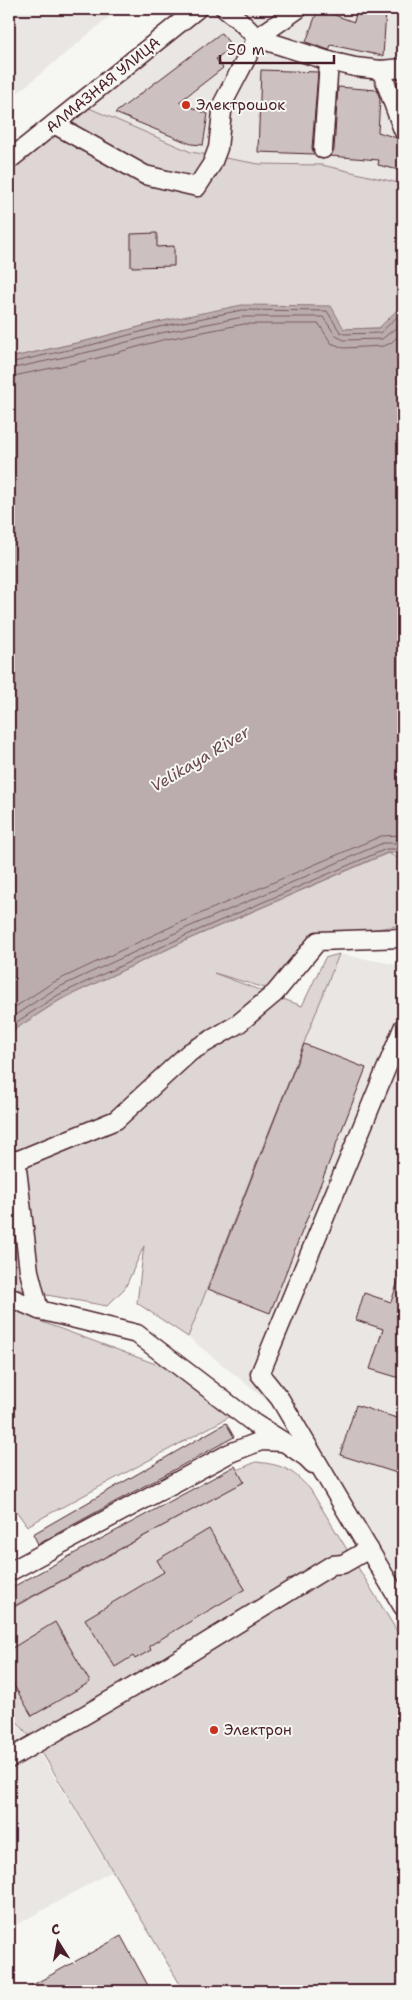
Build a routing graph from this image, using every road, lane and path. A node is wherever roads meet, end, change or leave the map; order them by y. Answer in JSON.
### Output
{"nodes":[{"id":1,"x":197,"y":9,"type":"edge"},
{"id":2,"x":225,"y":9,"type":"edge"},
{"id":3,"x":298,"y":9,"type":"edge"},
{"id":4,"x":257,"y":38,"type":"junction"},
{"id":5,"x":329,"y":62,"type":"junction"},
{"id":6,"x":403,"y":68,"type":"edge"},
{"id":7,"x":381,"y":70,"type":"junction"},
{"id":8,"x":54,"y":124,"type":"junction"},
{"id":9,"x":403,"y":130,"type":"edge"},
{"id":10,"x":323,"y":149,"type":"dead end"},
{"id":11,"x":9,"y":160,"type":"edge"},
{"id":12,"x":403,"y":938,"type":"edge"},
{"id":13,"x":403,"y":1028,"type":"edge"},
{"id":14,"x":12,"y":1162,"type":"edge"},
{"id":15,"x":9,"y":1297,"type":"edge"},
{"id":16,"x":39,"y":1310,"type":"junction"},
{"id":17,"x":284,"y":1442,"type":"junction"},
{"id":18,"x":330,"y":1483,"type":"junction"},
{"id":19,"x":369,"y":1549,"type":"junction"},
{"id":20,"x":9,"y":1572,"type":"edge"},
{"id":21,"x":403,"y":1607,"type":"edge"},
{"id":22,"x":9,"y":1759,"type":"edge"}],
"edges":[{"from":1,"to":8,"type":"street","name":"АЛМАЗНАЯ УЛИЦА"},
{"from":2,"to":4,"type":"street"},
{"from":3,"to":4,"type":"street"},
{"from":4,"to":5,"type":"street"},
{"from":4,"to":8,"type":"street"},
{"from":5,"to":7,"type":"street"},
{"from":5,"to":10,"type":"street"},
{"from":6,"to":7,"type":"street"},
{"from":7,"to":9,"type":"street"},
{"from":8,"to":11,"type":"street","name":"АЛМАЗНАЯ УЛИЦА"},
{"from":12,"to":14,"type":"street"},
{"from":13,"to":18,"type":"street"},
{"from":14,"to":16,"type":"street"},
{"from":15,"to":16,"type":"street"},
{"from":16,"to":17,"type":"street"},
{"from":17,"to":18,"type":"street"},
{"from":17,"to":20,"type":"street"},
{"from":18,"to":19,"type":"street"},
{"from":19,"to":21,"type":"street"},
{"from":19,"to":22,"type":"street"}]}
